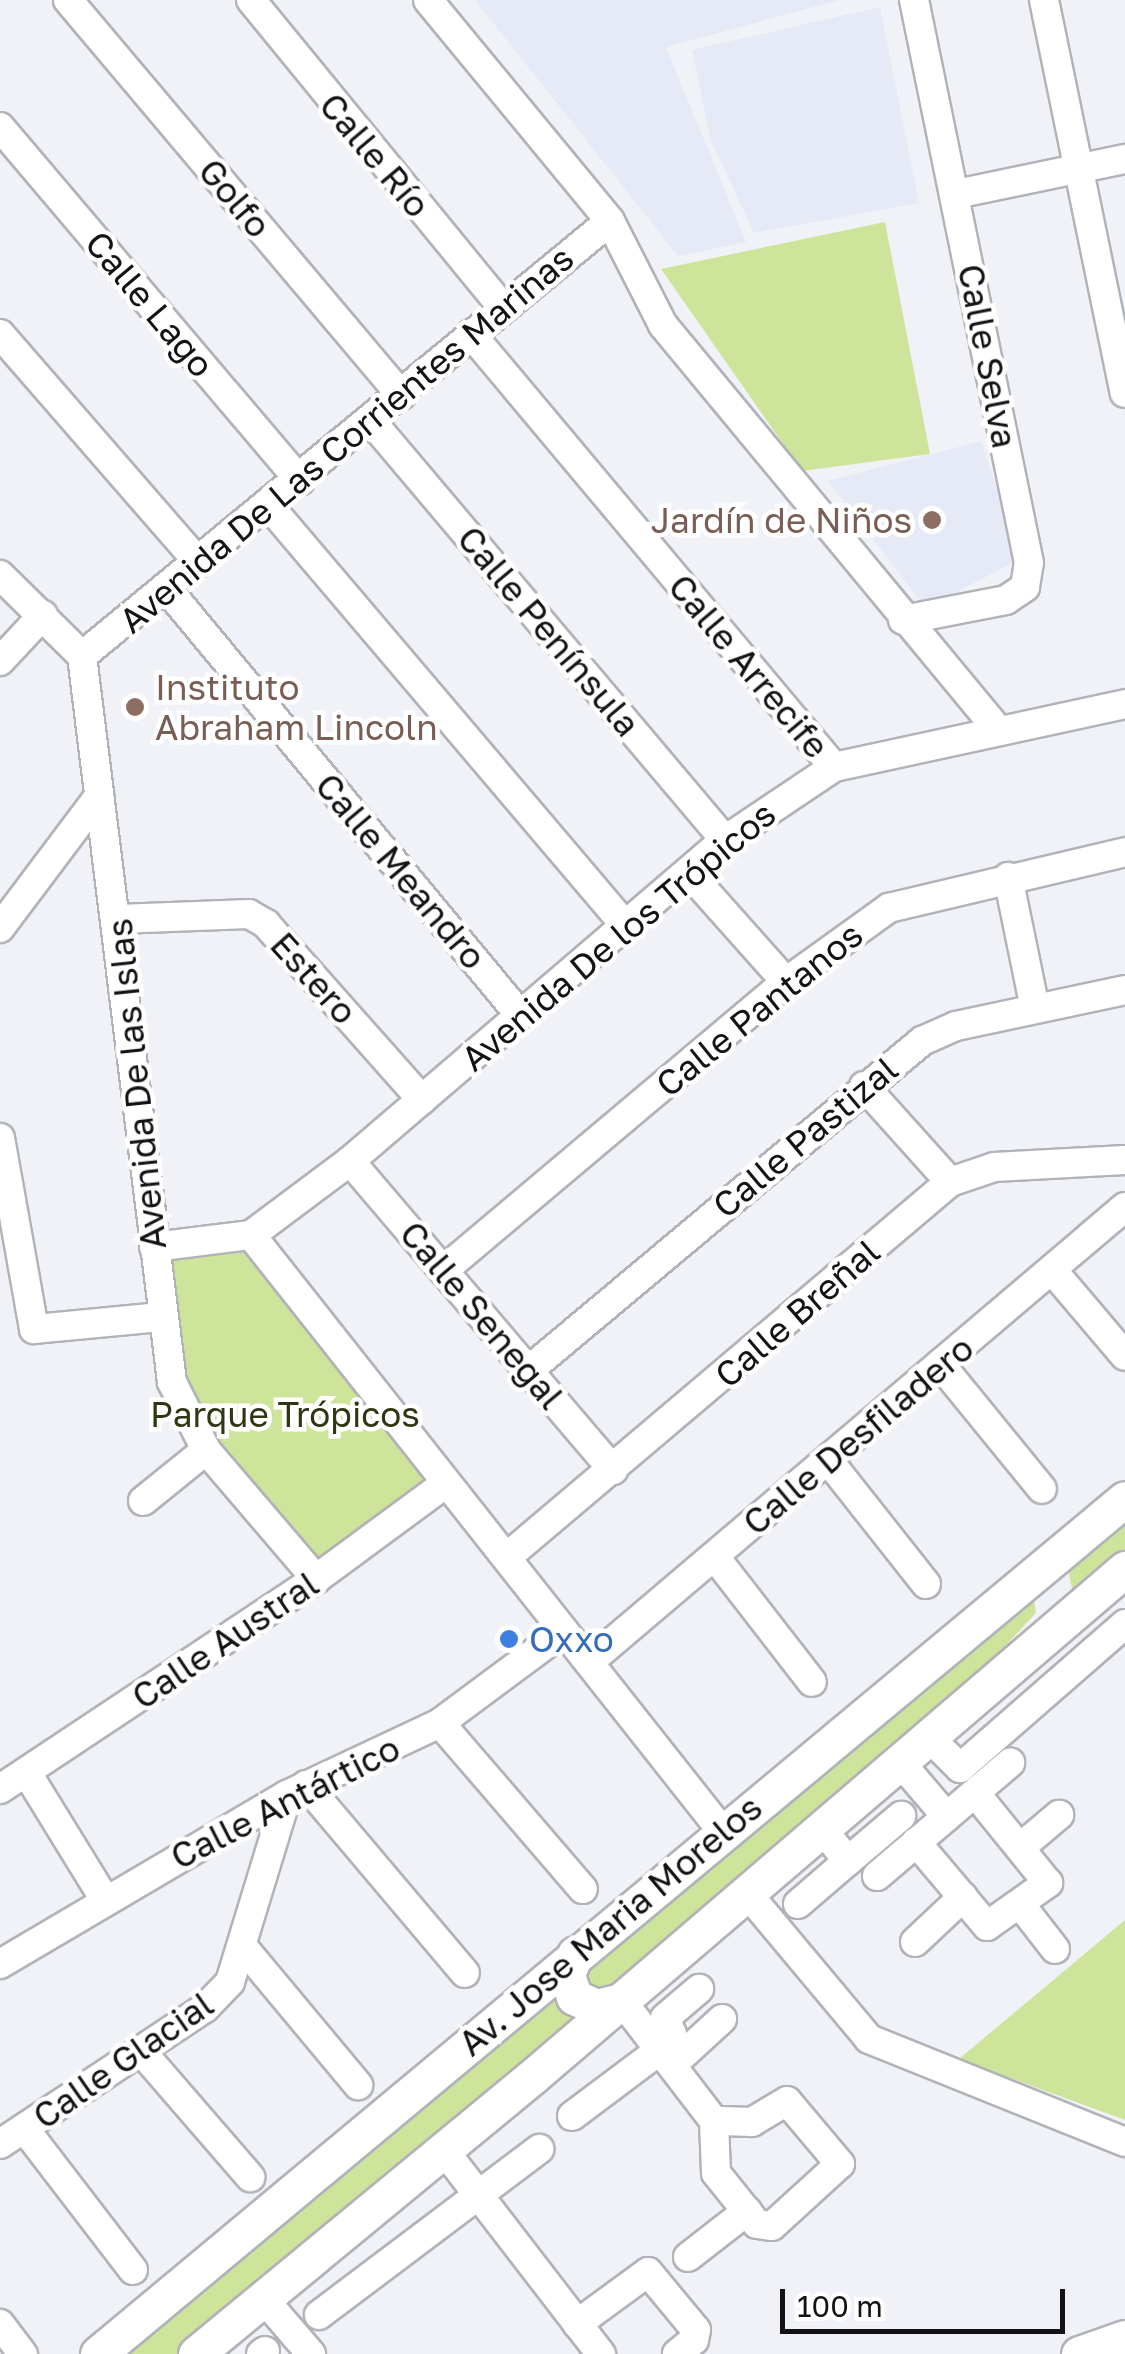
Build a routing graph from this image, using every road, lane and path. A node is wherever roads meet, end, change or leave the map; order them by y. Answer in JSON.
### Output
{"nodes":[{"id":1,"x":68,"y":0,"type":"edge"},
{"id":2,"x":251,"y":0,"type":"edge"},
{"id":3,"x":428,"y":0,"type":"edge"},
{"id":4,"x":914,"y":0,"type":"edge"},
{"id":5,"x":1044,"y":0,"type":"edge"},
{"id":6,"x":0,"y":127,"type":"edge"},
{"id":7,"x":1125,"y":159,"type":"edge"},
{"id":8,"x":1080,"y":169,"type":"junction"},
{"id":9,"x":956,"y":194,"type":"junction"},
{"id":10,"x":610,"y":221,"type":"junction"},
{"id":11,"x":503,"y":308,"type":"junction"},
{"id":12,"x":0,"y":334,"type":"edge"},
{"id":13,"x":471,"y":334,"type":"junction"},
{"id":14,"x":1125,"y":393,"type":"edge"},
{"id":15,"x":401,"y":395,"type":"junction"},
{"id":16,"x":372,"y":422,"type":"junction"},
{"id":17,"x":300,"y":482,"type":"junction"},
{"id":18,"x":270,"y":507,"type":"junction"},
{"id":19,"x":198,"y":564,"type":"junction"},
{"id":20,"x":0,"y":575,"type":"edge"},
{"id":21,"x":166,"y":588,"type":"junction"},
{"id":22,"x":43,"y":615,"type":"junction"},
{"id":23,"x":903,"y":620,"type":"junction"},
{"id":24,"x":82,"y":656,"type":"junction"},
{"id":25,"x":0,"y":661,"type":"edge"},
{"id":26,"x":1125,"y":704,"type":"edge"},
{"id":27,"x":999,"y":731,"type":"junction"},
{"id":28,"x":834,"y":767,"type":"junction"},
{"id":29,"x":99,"y":796,"type":"junction"},
{"id":30,"x":725,"y":840,"type":"junction"},
{"id":31,"x":1125,"y":852,"type":"edge"},
{"id":32,"x":689,"y":873,"type":"junction"},
{"id":33,"x":1008,"y":877,"type":"junction"},
{"id":34,"x":118,"y":920,"type":"junction"},
{"id":35,"x":625,"y":925,"type":"junction"},
{"id":36,"x":0,"y":928,"type":"edge"},
{"id":37,"x":786,"y":982,"type":"junction"},
{"id":38,"x":1125,"y":990,"type":"edge"},
{"id":39,"x":1035,"y":1008,"type":"junction"},
{"id":40,"x":520,"y":1015,"type":"junction"},
{"id":41,"x":864,"y":1086,"type":"junction"},
{"id":42,"x":422,"y":1100,"type":"junction"},
{"id":43,"x":1,"y":1147,"type":"edge"},
{"id":44,"x":350,"y":1160,"type":"junction"},
{"id":45,"x":1125,"y":1160,"type":"edge"},
{"id":46,"x":950,"y":1182,"type":"junction"},
{"id":47,"x":1125,"y":1208,"type":"edge"},
{"id":48,"x":250,"y":1235,"type":"junction"},
{"id":49,"x":154,"y":1247,"type":"junction"},
{"id":50,"x":444,"y":1269,"type":"junction"},
{"id":51,"x":1052,"y":1271,"type":"junction"},
{"id":52,"x":162,"y":1317,"type":"junction"},
{"id":53,"x":1125,"y":1356,"type":"edge"},
{"id":54,"x":940,"y":1364,"type":"junction"},
{"id":55,"x":528,"y":1370,"type":"junction"},
{"id":56,"x":206,"y":1450,"type":"junction"},
{"id":57,"x":828,"y":1460,"type":"junction"},
{"id":58,"x":614,"y":1470,"type":"junction"},
{"id":59,"x":445,"y":1484,"type":"junction"},
{"id":60,"x":1042,"y":1489,"type":"dead end"},
{"id":61,"x":1125,"y":1499,"type":"edge"},
{"id":62,"x":143,"y":1502,"type":"dead end"},
{"id":63,"x":507,"y":1557,"type":"junction"},
{"id":64,"x":715,"y":1557,"type":"junction"},
{"id":65,"x":1125,"y":1568,"type":"edge"},
{"id":66,"x":1031,"y":1576,"type":"junction"},
{"id":67,"x":316,"y":1579,"type":"junction"},
{"id":68,"x":926,"y":1584,"type":"dead end"},
{"id":69,"x":1086,"y":1602,"type":"junction"},
{"id":70,"x":1120,"y":1629,"type":"edge"},
{"id":71,"x":564,"y":1630,"type":"junction"},
{"id":72,"x":1037,"y":1644,"type":"junction"},
{"id":73,"x":589,"y":1662,"type":"junction"},
{"id":74,"x":1063,"y":1676,"type":"junction"},
{"id":75,"x":812,"y":1682,"type":"dead end"},
{"id":76,"x":961,"y":1710,"type":"junction"},
{"id":77,"x":440,"y":1723,"type":"junction"},
{"id":78,"x":929,"y":1737,"type":"junction"},
{"id":79,"x":900,"y":1762,"type":"junction"},
{"id":80,"x":1010,"y":1764,"type":"dead end"},
{"id":81,"x":27,"y":1773,"type":"junction"},
{"id":82,"x":0,"y":1789,"type":"edge"},
{"id":83,"x":296,"y":1790,"type":"junction"},
{"id":84,"x":976,"y":1793,"type":"junction"},
{"id":85,"x":1058,"y":1815,"type":"dead end"},
{"id":86,"x":901,"y":1816,"type":"dead end"},
{"id":87,"x":947,"y":1817,"type":"junction"},
{"id":88,"x":822,"y":1830,"type":"junction"},
{"id":89,"x":722,"y":1832,"type":"junction"},
{"id":90,"x":916,"y":1842,"type":"junction"},
{"id":91,"x":1021,"y":1847,"type":"junction"},
{"id":92,"x":848,"y":1861,"type":"junction"},
{"id":93,"x":877,"y":1876,"type":"dead end"},
{"id":94,"x":582,"y":1889,"type":"dead end"},
{"id":95,"x":747,"y":1893,"type":"junction"},
{"id":96,"x":104,"y":1898,"type":"junction"},
{"id":97,"x":963,"y":1898,"type":"junction"},
{"id":98,"x":798,"y":1904,"type":"dead end"},
{"id":99,"x":1020,"y":1904,"type":"junction"},
{"id":100,"x":915,"y":1942,"type":"dead end"},
{"id":101,"x":243,"y":1947,"type":"junction"},
{"id":102,"x":1055,"y":1949,"type":"dead end"},
{"id":103,"x":575,"y":1954,"type":"junction"},
{"id":104,"x":0,"y":1964,"type":"edge"},
{"id":105,"x":465,"y":1973,"type":"dead end"},
{"id":106,"x":699,"y":1989,"type":"dead end"},
{"id":107,"x":622,"y":2000,"type":"junction"},
{"id":108,"x":722,"y":2020,"type":"dead end"},
{"id":109,"x":141,"y":2052,"type":"junction"},
{"id":110,"x":666,"y":2057,"type":"junction"},
{"id":111,"x":358,"y":2085,"type":"dead end"},
{"id":112,"x":572,"y":2116,"type":"dead end"},
{"id":113,"x":714,"y":2121,"type":"junction"},
{"id":114,"x":24,"y":2128,"type":"junction"},
{"id":115,"x":1125,"y":2142,"type":"edge"},
{"id":116,"x":0,"y":2144,"type":"edge"},
{"id":117,"x":539,"y":2148,"type":"dead end"},
{"id":118,"x":443,"y":2149,"type":"junction"},
{"id":119,"x":250,"y":2177,"type":"dead end"},
{"id":120,"x":477,"y":2195,"type":"junction"},
{"id":121,"x":747,"y":2212,"type":"junction"},
{"id":122,"x":688,"y":2257,"type":"dead end"},
{"id":123,"x":134,"y":2270,"type":"dead end"},
{"id":124,"x":263,"y":2298,"type":"junction"},
{"id":125,"x":319,"y":2315,"type":"dead end"},
{"id":126,"x":0,"y":2324,"type":"edge"},
{"id":127,"x":577,"y":2324,"type":"junction"},
{"id":128,"x":23,"y":2354,"type":"edge"},
{"id":129,"x":98,"y":2354,"type":"edge"},
{"id":130,"x":196,"y":2354,"type":"edge"},
{"id":131,"x":311,"y":2354,"type":"edge"},
{"id":132,"x":601,"y":2354,"type":"edge"},
{"id":133,"x":676,"y":2354,"type":"edge"}],
"edges":[{"from":1,"to":15,"type":"street","name":"Golfo"},
{"from":2,"to":11,"type":"street","name":"Calle Río"},
{"from":3,"to":10,"type":"street"},
{"from":4,"to":9,"type":"street","name":"Calle Selva"},
{"from":5,"to":8,"type":"street"},
{"from":6,"to":17,"type":"street","name":"Calle Lago"},
{"from":7,"to":8,"type":"street"},
{"from":8,"to":9,"type":"street"},
{"from":8,"to":14,"type":"street"},
{"from":9,"to":23,"type":"street","name":"Calle Selva"},
{"from":10,"to":11,"type":"street","name":"Avenida De Las Corrientes Marinas"},
{"from":10,"to":23,"type":"street"},
{"from":11,"to":13,"type":"street","name":"Avenida De Las Corrientes Marinas"},
{"from":12,"to":19,"type":"street"},
{"from":13,"to":15,"type":"street","name":"Avenida De Las Corrientes Marinas"},
{"from":13,"to":28,"type":"street","name":"Calle Arrecife"},
{"from":15,"to":16,"type":"street","name":"Avenida De Las Corrientes Marinas"},
{"from":16,"to":17,"type":"street","name":"Avenida De Las Corrientes Marinas"},
{"from":16,"to":30,"type":"street","name":"Calle Península"},
{"from":17,"to":18,"type":"street","name":"Avenida De Las Corrientes Marinas"},
{"from":18,"to":19,"type":"street","name":"Avenida De Las Corrientes Marinas"},
{"from":18,"to":35,"type":"street"},
{"from":19,"to":21,"type":"street","name":"Avenida De Las Corrientes Marinas"},
{"from":20,"to":22,"type":"street"},
{"from":21,"to":24,"type":"street","name":"Avenida De Las Corrientes Marinas"},
{"from":21,"to":40,"type":"street","name":"Calle Meandro"},
{"from":22,"to":24,"type":"street"},
{"from":22,"to":25,"type":"street"},
{"from":23,"to":27,"type":"street"},
{"from":24,"to":29,"type":"street","name":"Avenida De las Islas"},
{"from":26,"to":27,"type":"street","name":"Avenida De los Trópicos"},
{"from":27,"to":28,"type":"street","name":"Avenida De los Trópicos"},
{"from":28,"to":30,"type":"street","name":"Avenida De los Trópicos"},
{"from":29,"to":34,"type":"street","name":"Avenida De las Islas"},
{"from":29,"to":36,"type":"street"},
{"from":30,"to":32,"type":"street","name":"Avenida De los Trópicos"},
{"from":31,"to":33,"type":"street","name":"Calle Pantanos"},
{"from":32,"to":35,"type":"street","name":"Avenida De los Trópicos"},
{"from":32,"to":37,"type":"street"},
{"from":33,"to":37,"type":"street","name":"Calle Pantanos"},
{"from":33,"to":39,"type":"street"},
{"from":34,"to":42,"type":"street","name":"Estero"},
{"from":34,"to":49,"type":"street","name":"Avenida De las Islas"},
{"from":35,"to":40,"type":"street","name":"Avenida De los Trópicos"},
{"from":37,"to":50,"type":"street","name":"Calle Pantanos"},
{"from":38,"to":39,"type":"street","name":"Calle Pastizal"},
{"from":39,"to":41,"type":"street","name":"Calle Pastizal"},
{"from":40,"to":42,"type":"street","name":"Avenida De los Trópicos"},
{"from":41,"to":46,"type":"street"},
{"from":41,"to":55,"type":"street","name":"Calle Pastizal"},
{"from":42,"to":44,"type":"street","name":"Avenida De los Trópicos"},
{"from":43,"to":52,"type":"street"},
{"from":44,"to":48,"type":"street","name":"Avenida De los Trópicos"},
{"from":44,"to":50,"type":"street","name":"Calle Senegal"},
{"from":45,"to":46,"type":"street","name":"Calle Breñal"},
{"from":46,"to":58,"type":"street","name":"Calle Breñal"},
{"from":47,"to":51,"type":"street","name":"Calle Desfiladero"},
{"from":48,"to":49,"type":"street","name":"Avenida De los Trópicos"},
{"from":48,"to":59,"type":"street"},
{"from":49,"to":52,"type":"street","name":"Avenida De las Islas"},
{"from":50,"to":55,"type":"street","name":"Calle Senegal"},
{"from":51,"to":53,"type":"street"},
{"from":51,"to":54,"type":"street","name":"Calle Desfiladero"},
{"from":52,"to":56,"type":"street","name":"Avenida De las Islas"},
{"from":54,"to":57,"type":"street","name":"Calle Desfiladero"},
{"from":54,"to":60,"type":"street"},
{"from":55,"to":58,"type":"street","name":"Calle Senegal"},
{"from":56,"to":62,"type":"street"},
{"from":56,"to":67,"type":"street","name":"Avenida De las Islas"},
{"from":57,"to":64,"type":"street","name":"Calle Desfiladero"},
{"from":57,"to":68,"type":"street"},
{"from":58,"to":63,"type":"street","name":"Calle Breñal"},
{"from":59,"to":63,"type":"street"},
{"from":59,"to":67,"type":"street","name":"Calle Austral"},
{"from":61,"to":66,"type":"main road","name":"Av. Jose Maria Morelos"},
{"from":63,"to":71,"type":"street"},
{"from":64,"to":73,"type":"street","name":"Calle Desfiladero"},
{"from":64,"to":75,"type":"street"},
{"from":65,"to":69,"type":"main road","name":"Av. Jose Maria Morelos"},
{"from":66,"to":76,"type":"main road"},
{"from":66,"to":89,"type":"main road","name":"Av. Jose Maria Morelos"},
{"from":67,"to":81,"type":"street","name":"Calle Austral"},
{"from":69,"to":70,"type":"street"},
{"from":69,"to":72,"type":"main road","name":"Av. Jose Maria Morelos"},
{"from":70,"to":74,"type":"street"},
{"from":71,"to":73,"type":"street"},
{"from":71,"to":77,"type":"street","name":"Calle Antártico"},
{"from":72,"to":74,"type":"street"},
{"from":72,"to":76,"type":"main road","name":"Av. Jose Maria Morelos"},
{"from":73,"to":89,"type":"street"},
{"from":74,"to":78,"type":"street"},
{"from":76,"to":78,"type":"main road","name":"Av. Jose Maria Morelos"},
{"from":77,"to":83,"type":"street","name":"Calle Antártico"},
{"from":77,"to":94,"type":"street"},
{"from":78,"to":79,"type":"main road","name":"Av. Jose Maria Morelos"},
{"from":79,"to":87,"type":"street"},
{"from":79,"to":88,"type":"main road","name":"Av. Jose Maria Morelos"},
{"from":80,"to":84,"type":"street"},
{"from":81,"to":82,"type":"street","name":"Calle Austral"},
{"from":81,"to":96,"type":"street"},
{"from":83,"to":96,"type":"street","name":"Calle Antártico"},
{"from":83,"to":101,"type":"street","name":"Calle Glacial"},
{"from":83,"to":105,"type":"street"},
{"from":84,"to":87,"type":"street"},
{"from":84,"to":91,"type":"street"},
{"from":85,"to":91,"type":"street"},
{"from":86,"to":92,"type":"street"},
{"from":87,"to":90,"type":"street"},
{"from":88,"to":92,"type":"street"},
{"from":88,"to":95,"type":"main road","name":"Av. Jose Maria Morelos"},
{"from":89,"to":103,"type":"main road","name":"Av. Jose Maria Morelos"},
{"from":90,"to":93,"type":"street"},
{"from":90,"to":97,"type":"street"},
{"from":91,"to":99,"type":"street"},
{"from":92,"to":98,"type":"street"},
{"from":95,"to":107,"type":"main road","name":"Av. Jose Maria Morelos"},
{"from":95,"to":115,"type":"street"},
{"from":96,"to":104,"type":"street","name":"Calle Antártico"},
{"from":97,"to":99,"type":"street"},
{"from":97,"to":100,"type":"street"},
{"from":99,"to":102,"type":"street"},
{"from":101,"to":109,"type":"street","name":"Calle Glacial"},
{"from":101,"to":111,"type":"street"},
{"from":103,"to":107,"type":"main road"},
{"from":103,"to":129,"type":"main road","name":"Av. Jose Maria Morelos"},
{"from":106,"to":110,"type":"street"},
{"from":107,"to":110,"type":"street"},
{"from":107,"to":118,"type":"main road","name":"Av. Jose Maria Morelos"},
{"from":108,"to":110,"type":"street"},
{"from":109,"to":114,"type":"street","name":"Calle Glacial"},
{"from":109,"to":119,"type":"street"},
{"from":110,"to":112,"type":"street"},
{"from":110,"to":113,"type":"street"},
{"from":113,"to":121,"type":"street"},
{"from":113,"to":121,"type":"street"},
{"from":114,"to":116,"type":"street","name":"Calle Glacial"},
{"from":114,"to":123,"type":"street"},
{"from":117,"to":120,"type":"street"},
{"from":118,"to":120,"type":"street"},
{"from":118,"to":124,"type":"main road","name":"Av. Jose Maria Morelos"},
{"from":120,"to":125,"type":"street"},
{"from":120,"to":127,"type":"street"},
{"from":121,"to":122,"type":"street"},
{"from":124,"to":130,"type":"main road","name":"Av. Jose Maria Morelos"},
{"from":124,"to":131,"type":"street"},
{"from":126,"to":128,"type":"street"},
{"from":127,"to":132,"type":"street"},
{"from":127,"to":133,"type":"street"}]}
